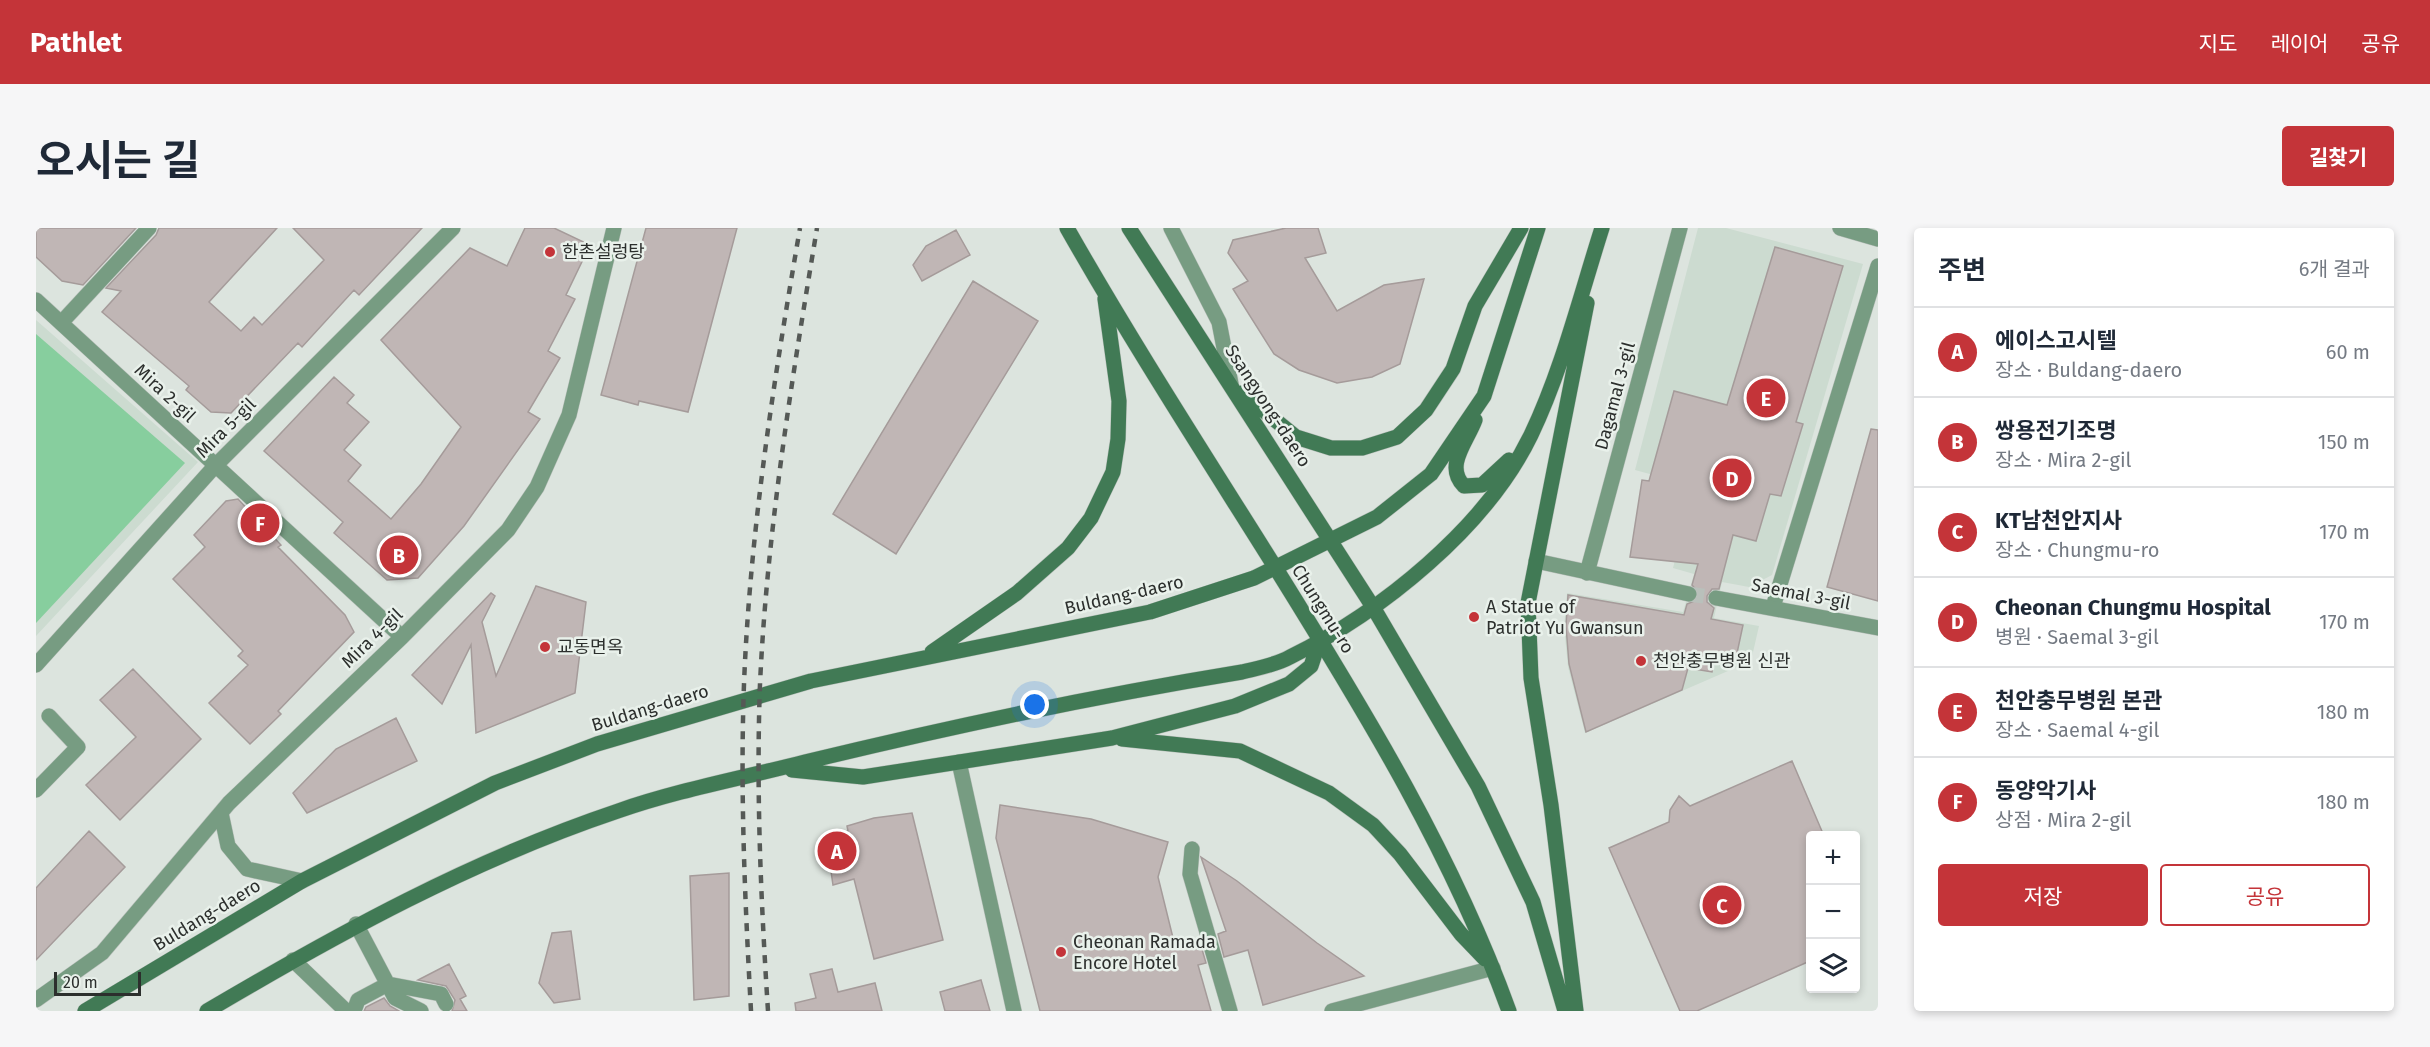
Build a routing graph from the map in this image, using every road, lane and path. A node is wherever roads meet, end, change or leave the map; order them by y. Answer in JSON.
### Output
{"nodes":[{"id":1,"x":149,"y":228,"type":"edge"},
{"id":2,"x":453,"y":228,"type":"edge"},
{"id":3,"x":614,"y":228,"type":"edge"},
{"id":4,"x":1067,"y":228,"type":"edge"},
{"id":5,"x":1128,"y":228,"type":"edge"},
{"id":6,"x":1171,"y":228,"type":"edge"},
{"id":7,"x":1521,"y":228,"type":"edge"},
{"id":8,"x":1538,"y":228,"type":"edge"},
{"id":9,"x":1601,"y":228,"type":"edge"},
{"id":10,"x":1680,"y":228,"type":"edge"},
{"id":11,"x":1840,"y":228,"type":"edge"},
{"id":12,"x":1878,"y":239,"type":"edge"},
{"id":13,"x":1878,"y":266,"type":"edge"},
{"id":14,"x":1104,"y":293,"type":"junction"},
{"id":15,"x":36,"y":300,"type":"edge"},
{"id":16,"x":61,"y":323,"type":"junction"},
{"id":17,"x":1231,"y":384,"type":"junction"},
{"id":18,"x":1484,"y":396,"type":"junction"},
{"id":19,"x":1531,"y":435,"type":"junction"},
{"id":20,"x":215,"y":466,"type":"junction"},
{"id":21,"x":1331,"y":541,"type":"junction"},
{"id":22,"x":1536,"y":561,"type":"junction"},
{"id":23,"x":1275,"y":567,"type":"junction"},
{"id":24,"x":1587,"y":573,"type":"junction"},
{"id":25,"x":1689,"y":594,"type":"tunnel mouth"},
{"id":26,"x":1716,"y":598,"type":"tunnel mouth"},
{"id":27,"x":1373,"y":607,"type":"junction"},
{"id":28,"x":1773,"y":607,"type":"junction"},
{"id":29,"x":1878,"y":628,"type":"edge"},
{"id":30,"x":402,"y":637,"type":"junction"},
{"id":31,"x":1320,"y":639,"type":"junction"},
{"id":32,"x":926,"y":656,"type":"junction"},
{"id":33,"x":36,"y":665,"type":"edge"},
{"id":34,"x":49,"y":716,"type":"dead end"},
{"id":35,"x":1112,"y":738,"type":"junction"},
{"id":36,"x":959,"y":762,"type":"junction"},
{"id":37,"x":780,"y":768,"type":"junction"},
{"id":38,"x":36,"y":790,"type":"edge"},
{"id":39,"x":221,"y":813,"type":"junction"},
{"id":40,"x":1192,"y":849,"type":"dead end"},
{"id":41,"x":302,"y":881,"type":"junction"},
{"id":42,"x":356,"y":924,"type":"junction"},
{"id":43,"x":293,"y":960,"type":"junction"},
{"id":44,"x":1494,"y":968,"type":"junction"},
{"id":45,"x":388,"y":984,"type":"junction"},
{"id":46,"x":36,"y":1000,"type":"edge"},
{"id":47,"x":446,"y":1004,"type":"dead end"},
{"id":48,"x":85,"y":1011,"type":"edge"},
{"id":49,"x":207,"y":1011,"type":"edge"},
{"id":50,"x":346,"y":1011,"type":"edge"},
{"id":51,"x":354,"y":1011,"type":"edge"},
{"id":52,"x":420,"y":1011,"type":"edge"},
{"id":53,"x":1014,"y":1011,"type":"edge"},
{"id":54,"x":1230,"y":1011,"type":"edge"},
{"id":55,"x":1332,"y":1011,"type":"edge"},
{"id":56,"x":1509,"y":1011,"type":"edge"},
{"id":57,"x":1565,"y":1011,"type":"edge"},
{"id":58,"x":1576,"y":1011,"type":"edge"}],
"edges":[{"from":1,"to":16,"type":"street"},
{"from":2,"to":20,"type":"street","name":"Mira 5-gil"},
{"from":3,"to":30,"type":"street","name":"Mira 4-gil"},
{"from":4,"to":14,"type":"main road"},
{"from":5,"to":17,"type":"main road","name":"Ssangyong-daero"},
{"from":6,"to":17,"type":"street"},
{"from":7,"to":17,"type":"main road"},
{"from":8,"to":18,"type":"main road","name":"Chungmu-ro"},
{"from":9,"to":19,"type":"main road"},
{"from":9,"to":22,"type":"main road"},
{"from":10,"to":24,"type":"street","name":"Dagamal 3-gil"},
{"from":11,"to":12,"type":"street"},
{"from":13,"to":28,"type":"street"},
{"from":14,"to":23,"type":"main road"},
{"from":14,"to":32,"type":"main road"},
{"from":15,"to":16,"type":"street","name":"Mira 2-gil"},
{"from":16,"to":20,"type":"street","name":"Mira 2-gil"},
{"from":17,"to":21,"type":"main road","name":"Ssangyong-daero"},
{"from":18,"to":19,"type":"main road"},
{"from":18,"to":21,"type":"main road","name":"Chungmu-ro"},
{"from":19,"to":27,"type":"main road"},
{"from":20,"to":30,"type":"street","name":"Mira 2-gil"},
{"from":20,"to":33,"type":"street","name":"Mira 5-gil"},
{"from":21,"to":23,"type":"main road","name":"Chungmu-ro"},
{"from":21,"to":27,"type":"main road","name":"Ssangyong-daero"},
{"from":22,"to":24,"type":"street"},
{"from":22,"to":58,"type":"main road"},
{"from":23,"to":31,"type":"main road","name":"Chungmu-ro"},
{"from":23,"to":32,"type":"main road","name":"Buldang-daero"},
{"from":24,"to":25,"type":"street"},
{"from":26,"to":28,"type":"street","name":"Saemal 3-gil"},
{"from":27,"to":31,"type":"main road"},
{"from":27,"to":57,"type":"main road"},
{"from":28,"to":29,"type":"street","name":"Saemal 3-gil"},
{"from":30,"to":39,"type":"street","name":"Mira 4-gil"},
{"from":31,"to":35,"type":"main road"},
{"from":31,"to":37,"type":"main road"},
{"from":31,"to":44,"type":"main road","name":"Chungmu-ro"},
{"from":32,"to":41,"type":"main road","name":"Buldang-daero"},
{"from":34,"to":38,"type":"street"},
{"from":35,"to":36,"type":"main road"},
{"from":35,"to":44,"type":"main road"},
{"from":36,"to":37,"type":"main road"},
{"from":36,"to":53,"type":"street"},
{"from":37,"to":42,"type":"main road"},
{"from":39,"to":41,"type":"street"},
{"from":39,"to":46,"type":"street","name":"Mira 4-gil"},
{"from":40,"to":54,"type":"street"},
{"from":41,"to":48,"type":"main road","name":"Buldang-daero"},
{"from":42,"to":43,"type":"main road"},
{"from":42,"to":45,"type":"street"},
{"from":43,"to":49,"type":"main road"},
{"from":43,"to":50,"type":"street"},
{"from":44,"to":55,"type":"street"},
{"from":44,"to":56,"type":"main road","name":"Chungmu-ro"},
{"from":45,"to":47,"type":"street"},
{"from":45,"to":51,"type":"street"},
{"from":45,"to":52,"type":"street"}]}
